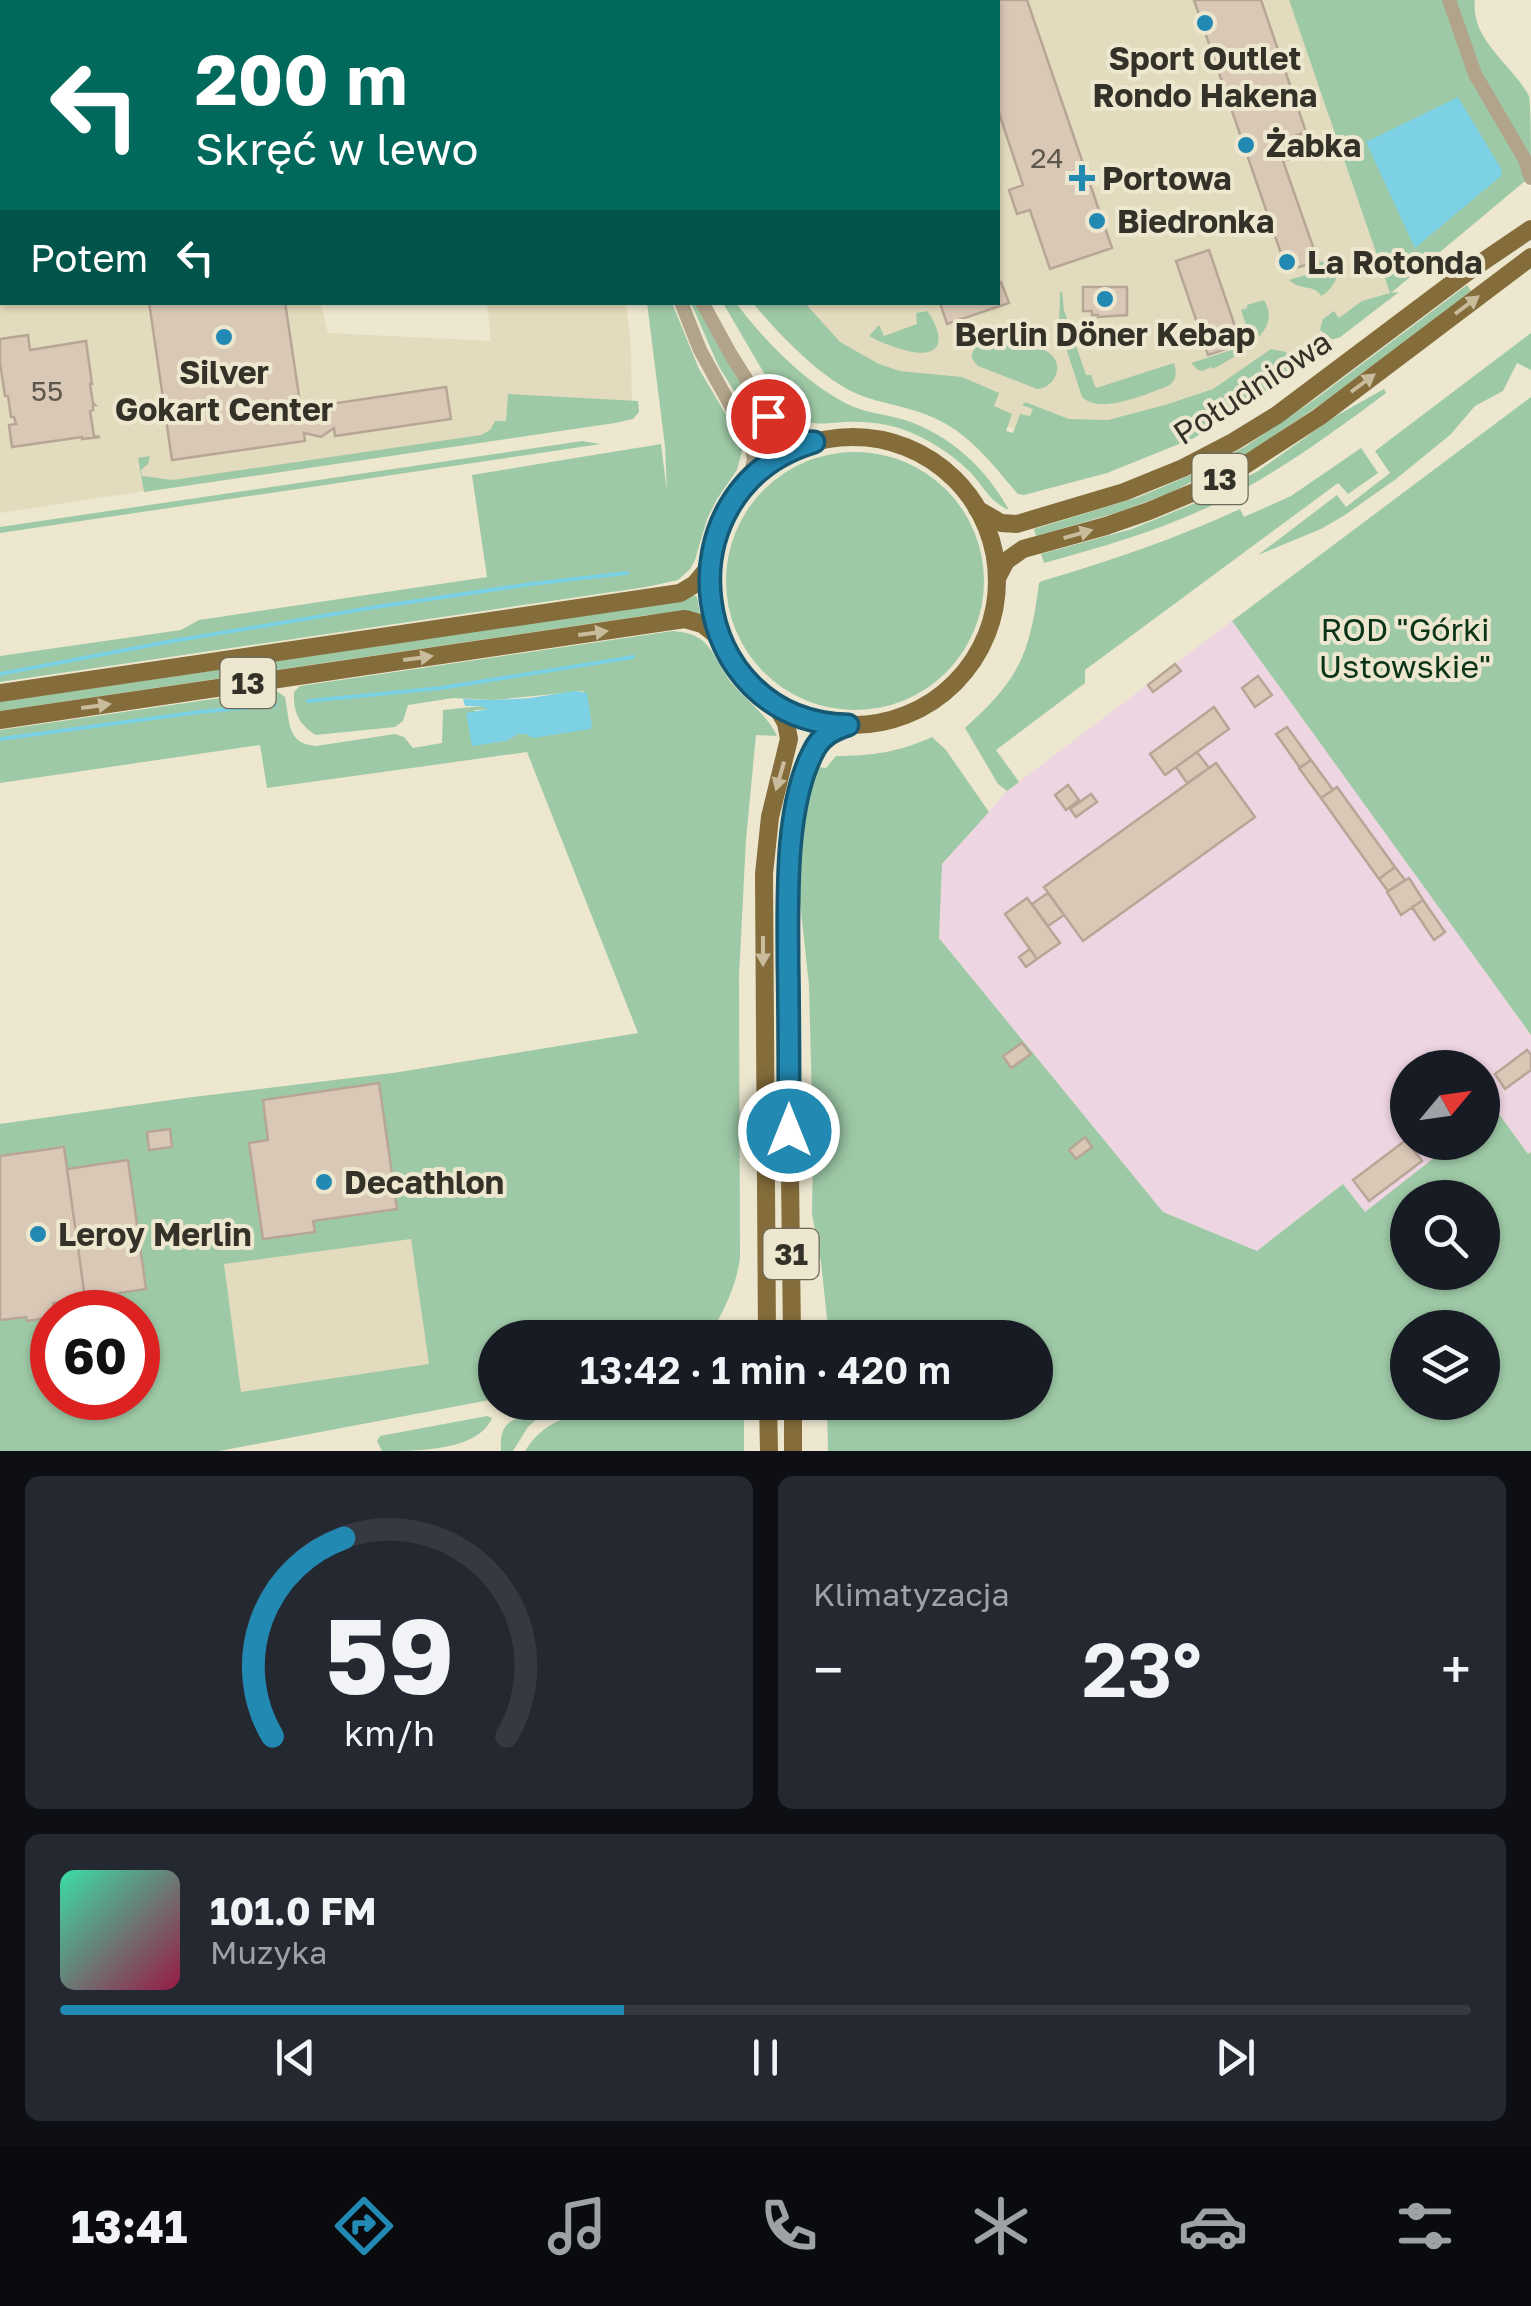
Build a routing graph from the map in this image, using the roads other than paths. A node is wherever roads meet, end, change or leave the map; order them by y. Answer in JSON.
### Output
{"nodes":[{"id":1,"x":1449,"y":0,"type":"edge"},
{"id":2,"x":1528,"y":162,"type":"edge"},
{"id":3,"x":1531,"y":178,"type":"edge"},
{"id":4,"x":1531,"y":229,"type":"edge"},
{"id":5,"x":1531,"y":258,"type":"edge"},
{"id":6,"x":682,"y":305,"type":"edge"},
{"id":7,"x":704,"y":305,"type":"edge"},
{"id":8,"x":814,"y":442,"type":"junction"},
{"id":9,"x":749,"y":481,"type":"junction"},
{"id":10,"x":977,"y":509,"type":"junction"},
{"id":11,"x":709,"y":567,"type":"junction"},
{"id":12,"x":996,"y":578,"type":"junction"},
{"id":13,"x":720,"y":638,"type":"junction"},
{"id":14,"x":0,"y":693,"type":"edge"},
{"id":15,"x":773,"y":702,"type":"junction"},
{"id":16,"x":0,"y":720,"type":"edge"},
{"id":17,"x":848,"y":725,"type":"junction"},
{"id":18,"x":767,"y":1320,"type":"edge"},
{"id":19,"x":792,"y":1320,"type":"edge"},
{"id":20,"x":768,"y":1420,"type":"edge"},
{"id":21,"x":792,"y":1420,"type":"edge"},
{"id":22,"x":769,"y":1451,"type":"edge"},
{"id":23,"x":793,"y":1451,"type":"edge"}],
"edges":[{"from":1,"to":2,"type":"street"},
{"from":2,"to":3,"type":"street"},
{"from":4,"to":10,"type":"main road","name":"Południowa","number":"13"},
{"from":12,"to":5,"type":"main road","name":"Południowa","number":"13","one_way":true},
{"from":6,"to":9,"type":"street"},
{"from":7,"to":8,"type":"street"},
{"from":8,"to":9,"type":"main road"},
{"from":8,"to":10,"type":"main road"},
{"from":9,"to":11,"type":"main road"},
{"from":10,"to":12,"type":"main road"},
{"from":11,"to":13,"type":"main road"},
{"from":11,"to":14,"type":"main road","number":"13"},
{"from":12,"to":17,"type":"main road"},
{"from":13,"to":15,"type":"main road"},
{"from":16,"to":13,"type":"main road","number":"13","one_way":true},
{"from":15,"to":17,"type":"main road"},
{"from":15,"to":18,"type":"main road","number":"31","one_way":true},
{"from":17,"to":19,"type":"main road","number":"31"},
{"from":20,"to":22,"type":"main road"},
{"from":21,"to":23,"type":"main road"}]}
